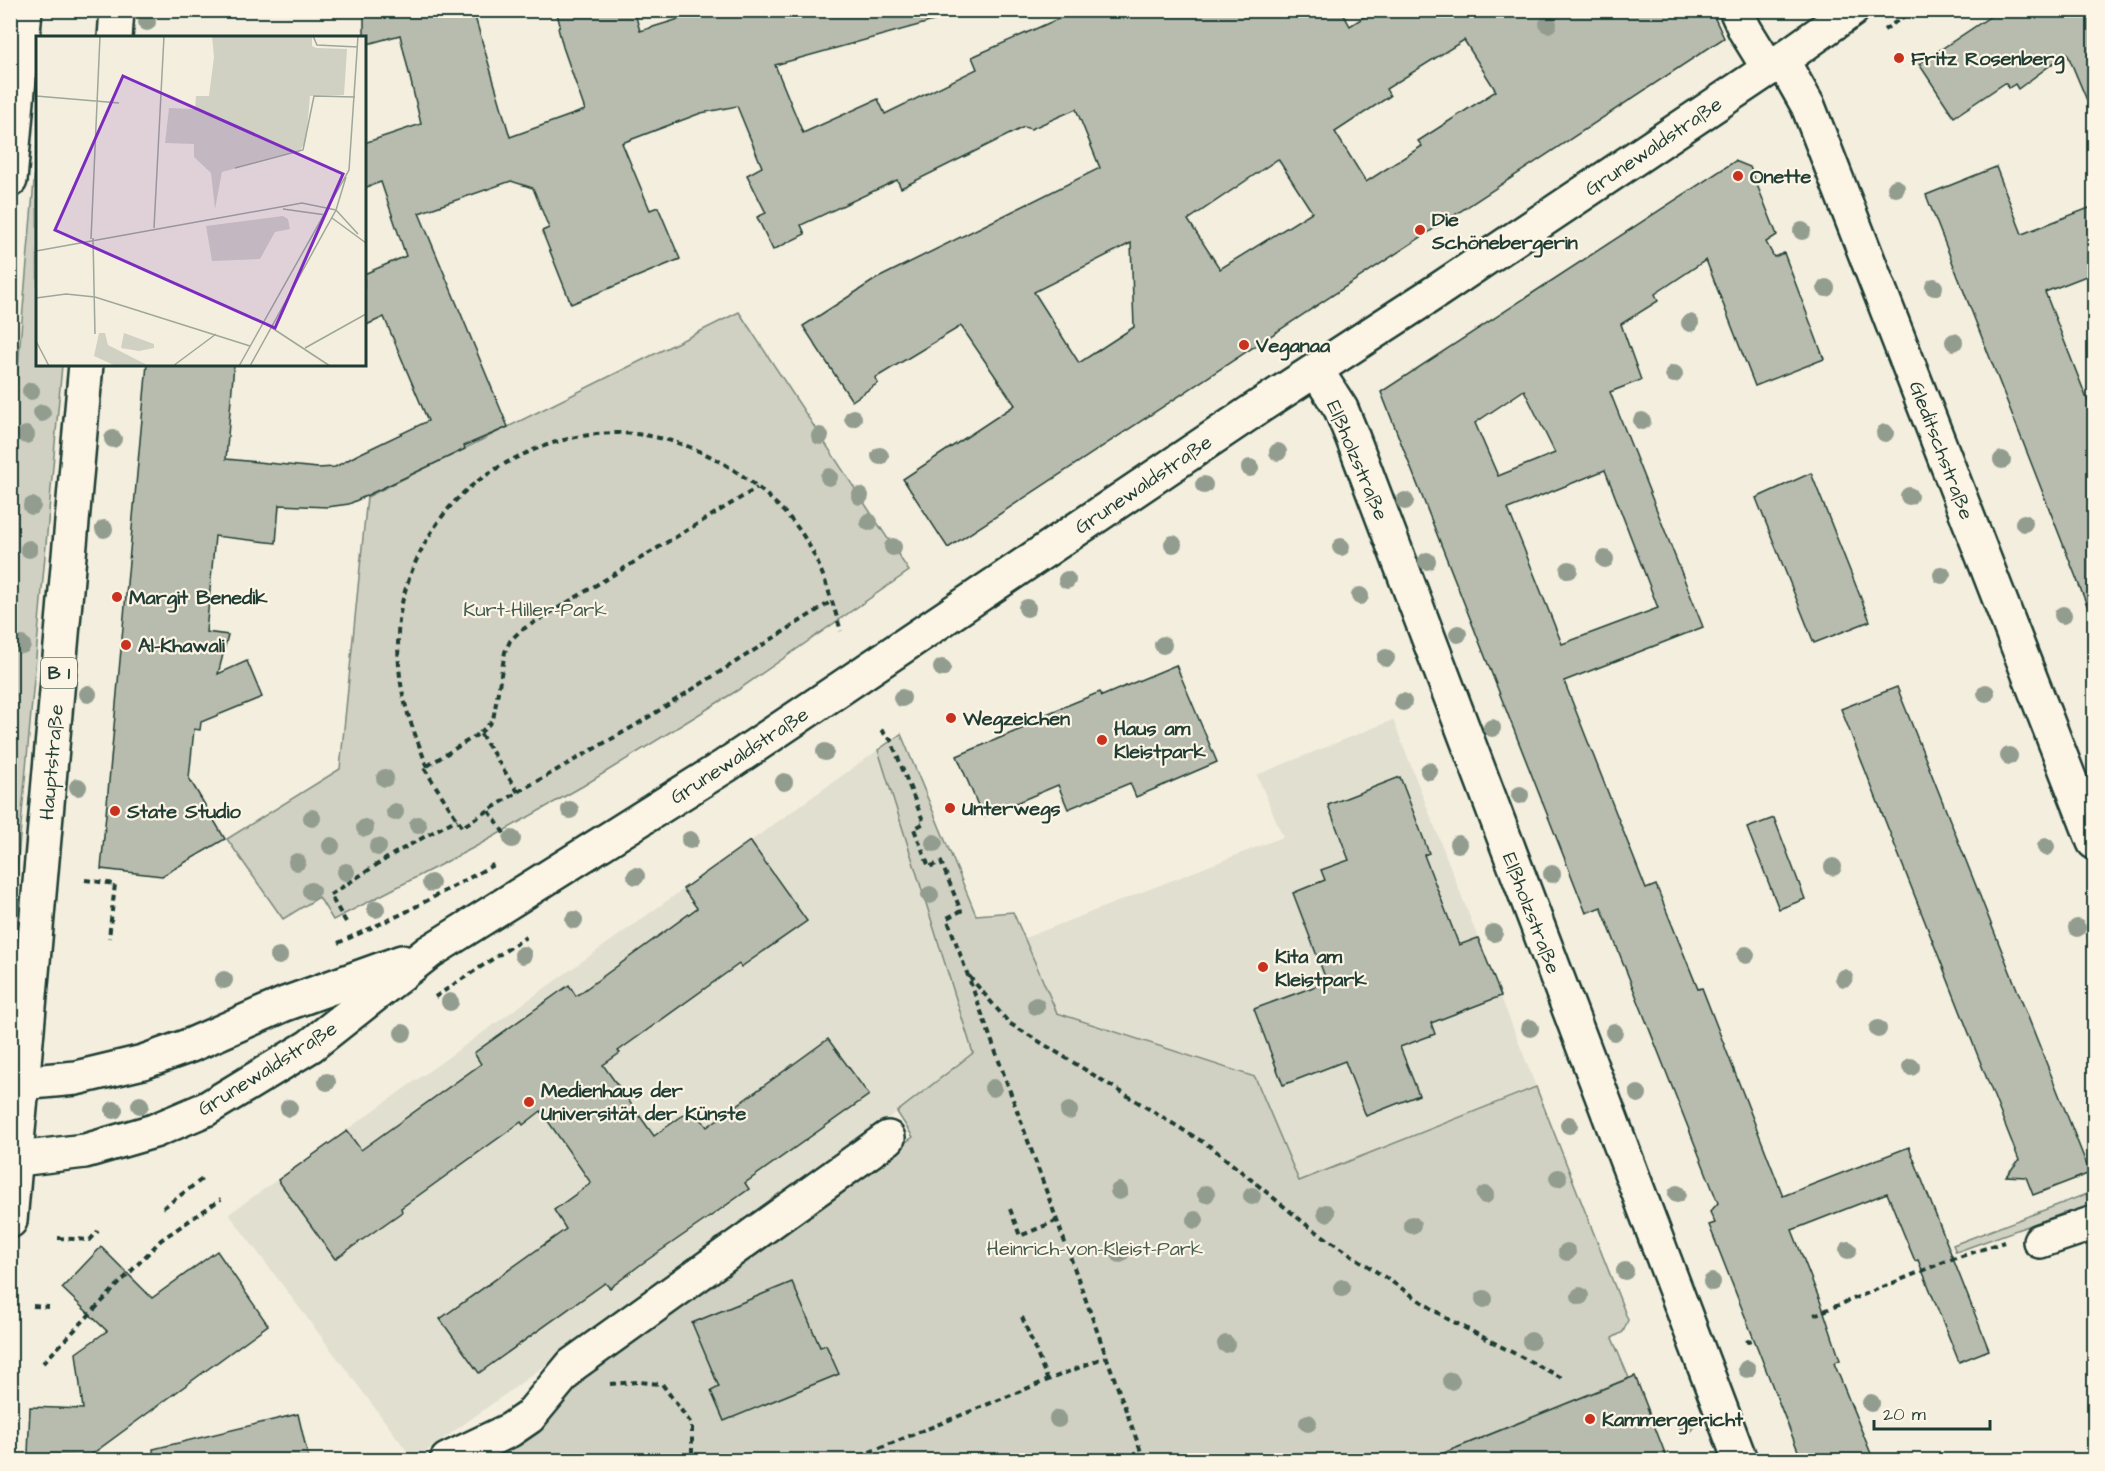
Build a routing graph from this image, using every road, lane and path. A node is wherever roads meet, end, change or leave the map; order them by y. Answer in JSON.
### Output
{"nodes":[{"id":1,"x":25,"y":10,"type":"edge"},
{"id":2,"x":117,"y":10,"type":"edge"},
{"id":3,"x":1736,"y":10,"type":"edge"},
{"id":4,"x":1852,"y":10,"type":"edge"},
{"id":5,"x":1913,"y":10,"type":"edge"},
{"id":6,"x":1878,"y":34,"type":"dead end"},
{"id":7,"x":115,"y":36,"type":"edge"},
{"id":8,"x":1776,"y":65,"type":"junction"},
{"id":9,"x":10,"y":180,"type":"edge"},
{"id":10,"x":86,"y":366,"type":"edge"},
{"id":11,"x":1316,"y":370,"type":"junction"},
{"id":12,"x":757,"y":488,"type":"junction"},
{"id":13,"x":832,"y":601,"type":"junction"},
{"id":14,"x":841,"y":631,"type":"dead end"},
{"id":15,"x":881,"y":730,"type":"dead end"},
{"id":16,"x":480,"y":733,"type":"junction"},
{"id":17,"x":427,"y":767,"type":"junction"},
{"id":18,"x":518,"y":792,"type":"junction"},
{"id":19,"x":489,"y":811,"type":"junction"},
{"id":20,"x":457,"y":819,"type":"junction"},
{"id":21,"x":508,"y":839,"type":"dead end"},
{"id":22,"x":2094,"y":842,"type":"edge"},
{"id":23,"x":498,"y":862,"type":"dead end"},
{"id":24,"x":85,"y":880,"type":"dead end"},
{"id":25,"x":346,"y":922,"type":"dead end"},
{"id":26,"x":109,"y":938,"type":"dead end"},
{"id":27,"x":334,"y":945,"type":"dead end"},
{"id":28,"x":429,"y":952,"type":"junction"},
{"id":29,"x":967,"y":973,"type":"junction"},
{"id":30,"x":17,"y":1084,"type":"edge"},
{"id":31,"x":888,"y":1138,"type":"dead end"},
{"id":32,"x":13,"y":1160,"type":"edge"},
{"id":33,"x":205,"y":1177,"type":"dead end"},
{"id":34,"x":220,"y":1199,"type":"dead end"},
{"id":35,"x":163,"y":1208,"type":"dead end"},
{"id":36,"x":1010,"y":1209,"type":"dead end"},
{"id":37,"x":10,"y":1221,"type":"edge"},
{"id":38,"x":1056,"y":1221,"type":"junction"},
{"id":39,"x":2094,"y":1223,"type":"edge"},
{"id":40,"x":98,"y":1231,"type":"dead end"},
{"id":41,"x":58,"y":1238,"type":"dead end"},
{"id":42,"x":2040,"y":1241,"type":"joint"},
{"id":43,"x":33,"y":1305,"type":"dead end"},
{"id":44,"x":49,"y":1307,"type":"dead end"},
{"id":45,"x":1814,"y":1315,"type":"dead end"},
{"id":46,"x":1022,"y":1317,"type":"dead end"},
{"id":47,"x":1755,"y":1339,"type":"dead end"},
{"id":48,"x":1746,"y":1342,"type":"dead end"},
{"id":49,"x":1105,"y":1358,"type":"junction"},
{"id":50,"x":43,"y":1364,"type":"dead end"},
{"id":51,"x":1564,"y":1379,"type":"dead end"},
{"id":52,"x":1048,"y":1381,"type":"junction"},
{"id":53,"x":605,"y":1384,"type":"dead end"},
{"id":54,"x":447,"y":1461,"type":"edge"},
{"id":55,"x":697,"y":1461,"type":"edge"},
{"id":56,"x":850,"y":1461,"type":"edge"},
{"id":57,"x":1144,"y":1461,"type":"edge"},
{"id":58,"x":1740,"y":1461,"type":"edge"}],
"edges":[{"from":1,"to":9,"type":"main road"},
{"from":2,"to":7,"type":"main road"},
{"from":3,"to":8,"type":"main road","name":"Gleditschstraße"},
{"from":4,"to":8,"type":"main road","name":"Grunewaldstraße"},
{"from":5,"to":6,"type":"path"},
{"from":8,"to":11,"type":"main road","name":"Grunewaldstraße"},
{"from":8,"to":22,"type":"main road","name":"Gleditschstraße"},
{"from":10,"to":30,"type":"main road","name":"Hauptstraße","number":"B 1"},
{"from":11,"to":28,"type":"main road","name":"Grunewaldstraße"},
{"from":11,"to":58,"type":"main road","name":"Elßholzstraße"},
{"from":12,"to":13,"type":"path"},
{"from":12,"to":16,"type":"path"},
{"from":12,"to":17,"type":"path"},
{"from":13,"to":14,"type":"path"},
{"from":13,"to":18,"type":"path"},
{"from":15,"to":29,"type":"path"},
{"from":16,"to":17,"type":"path"},
{"from":16,"to":18,"type":"path"},
{"from":17,"to":20,"type":"path"},
{"from":18,"to":19,"type":"path"},
{"from":19,"to":20,"type":"path"},
{"from":19,"to":21,"type":"path"},
{"from":20,"to":25,"type":"path"},
{"from":23,"to":27,"type":"path"},
{"from":24,"to":26,"type":"path"},
{"from":28,"to":30,"type":"main road","name":"Grunewaldstraße"},
{"from":28,"to":32,"type":"main road","name":"Grunewaldstraße"},
{"from":29,"to":38,"type":"path"},
{"from":29,"to":51,"type":"path"},
{"from":30,"to":32,"type":"main road","name":"Hauptstraße","number":"B 1"},
{"from":31,"to":54,"type":"main road"},
{"from":32,"to":37,"type":"main road","number":"B 1"},
{"from":33,"to":35,"type":"path"},
{"from":34,"to":50,"type":"path"},
{"from":36,"to":38,"type":"path"},
{"from":38,"to":49,"type":"path"},
{"from":39,"to":42,"type":"main road"},
{"from":40,"to":41,"type":"path"},
{"from":42,"to":45,"type":"path"},
{"from":43,"to":44,"type":"path"},
{"from":46,"to":52,"type":"path"},
{"from":47,"to":48,"type":"path"},
{"from":49,"to":52,"type":"path"},
{"from":49,"to":57,"type":"path"},
{"from":52,"to":56,"type":"path"},
{"from":53,"to":55,"type":"path"}]}
